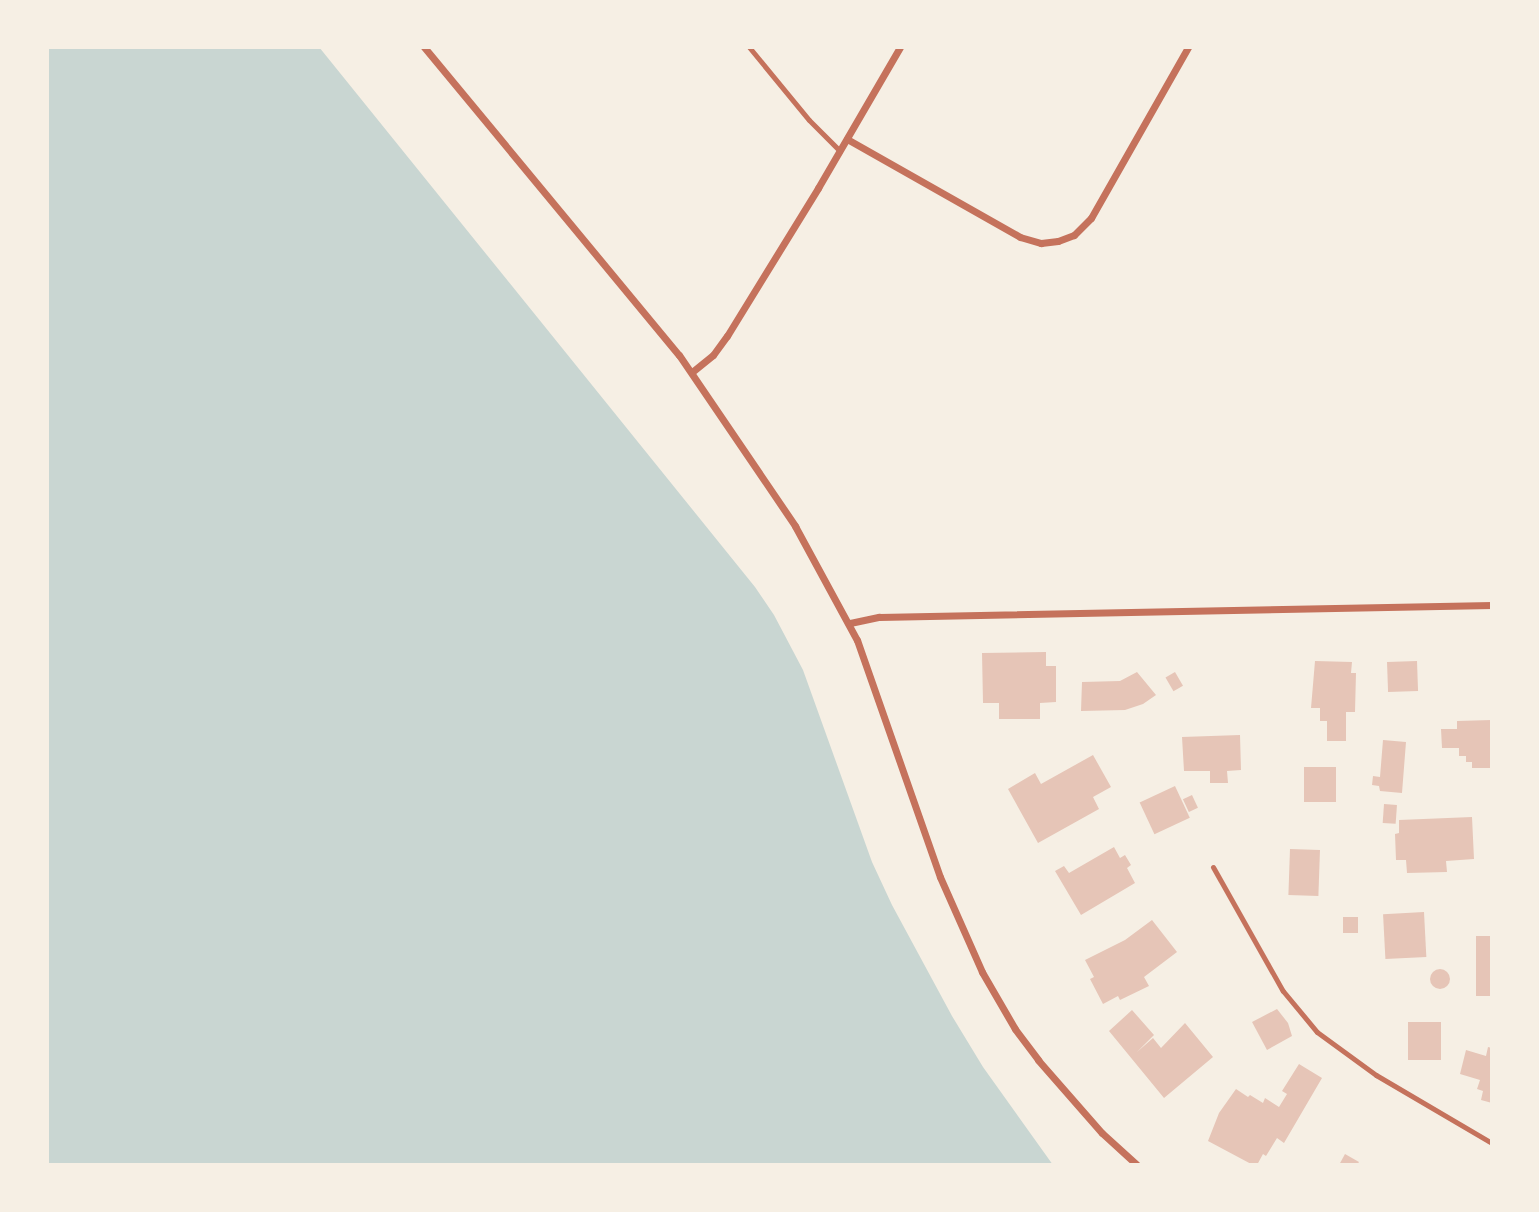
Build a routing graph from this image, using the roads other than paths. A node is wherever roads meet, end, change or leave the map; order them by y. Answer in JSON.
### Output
{"nodes":[{"id":1,"x":424,"y":47,"type":"edge"},
{"id":2,"x":749,"y":47,"type":"edge"},
{"id":3,"x":900,"y":47,"type":"edge"},
{"id":4,"x":1188,"y":47,"type":"edge"},
{"id":5,"x":847,"y":139,"type":"junction"},
{"id":6,"x":840,"y":151,"type":"junction"},
{"id":7,"x":692,"y":373,"type":"junction"},
{"id":8,"x":1492,"y":605,"type":"edge"},
{"id":9,"x":850,"y":623,"type":"junction"},
{"id":10,"x":1213,"y":867,"type":"dead end"},
{"id":11,"x":1492,"y":1143,"type":"edge"},
{"id":12,"x":1137,"y":1165,"type":"edge"}],
"edges":[{"from":1,"to":7,"type":"street"},
{"from":2,"to":6,"type":"lane"},
{"from":3,"to":5,"type":"street"},
{"from":4,"to":5,"type":"street"},
{"from":5,"to":6,"type":"street"},
{"from":6,"to":7,"type":"street"},
{"from":7,"to":9,"type":"street"},
{"from":8,"to":9,"type":"street"},
{"from":9,"to":12,"type":"street"},
{"from":10,"to":11,"type":"lane"}]}
